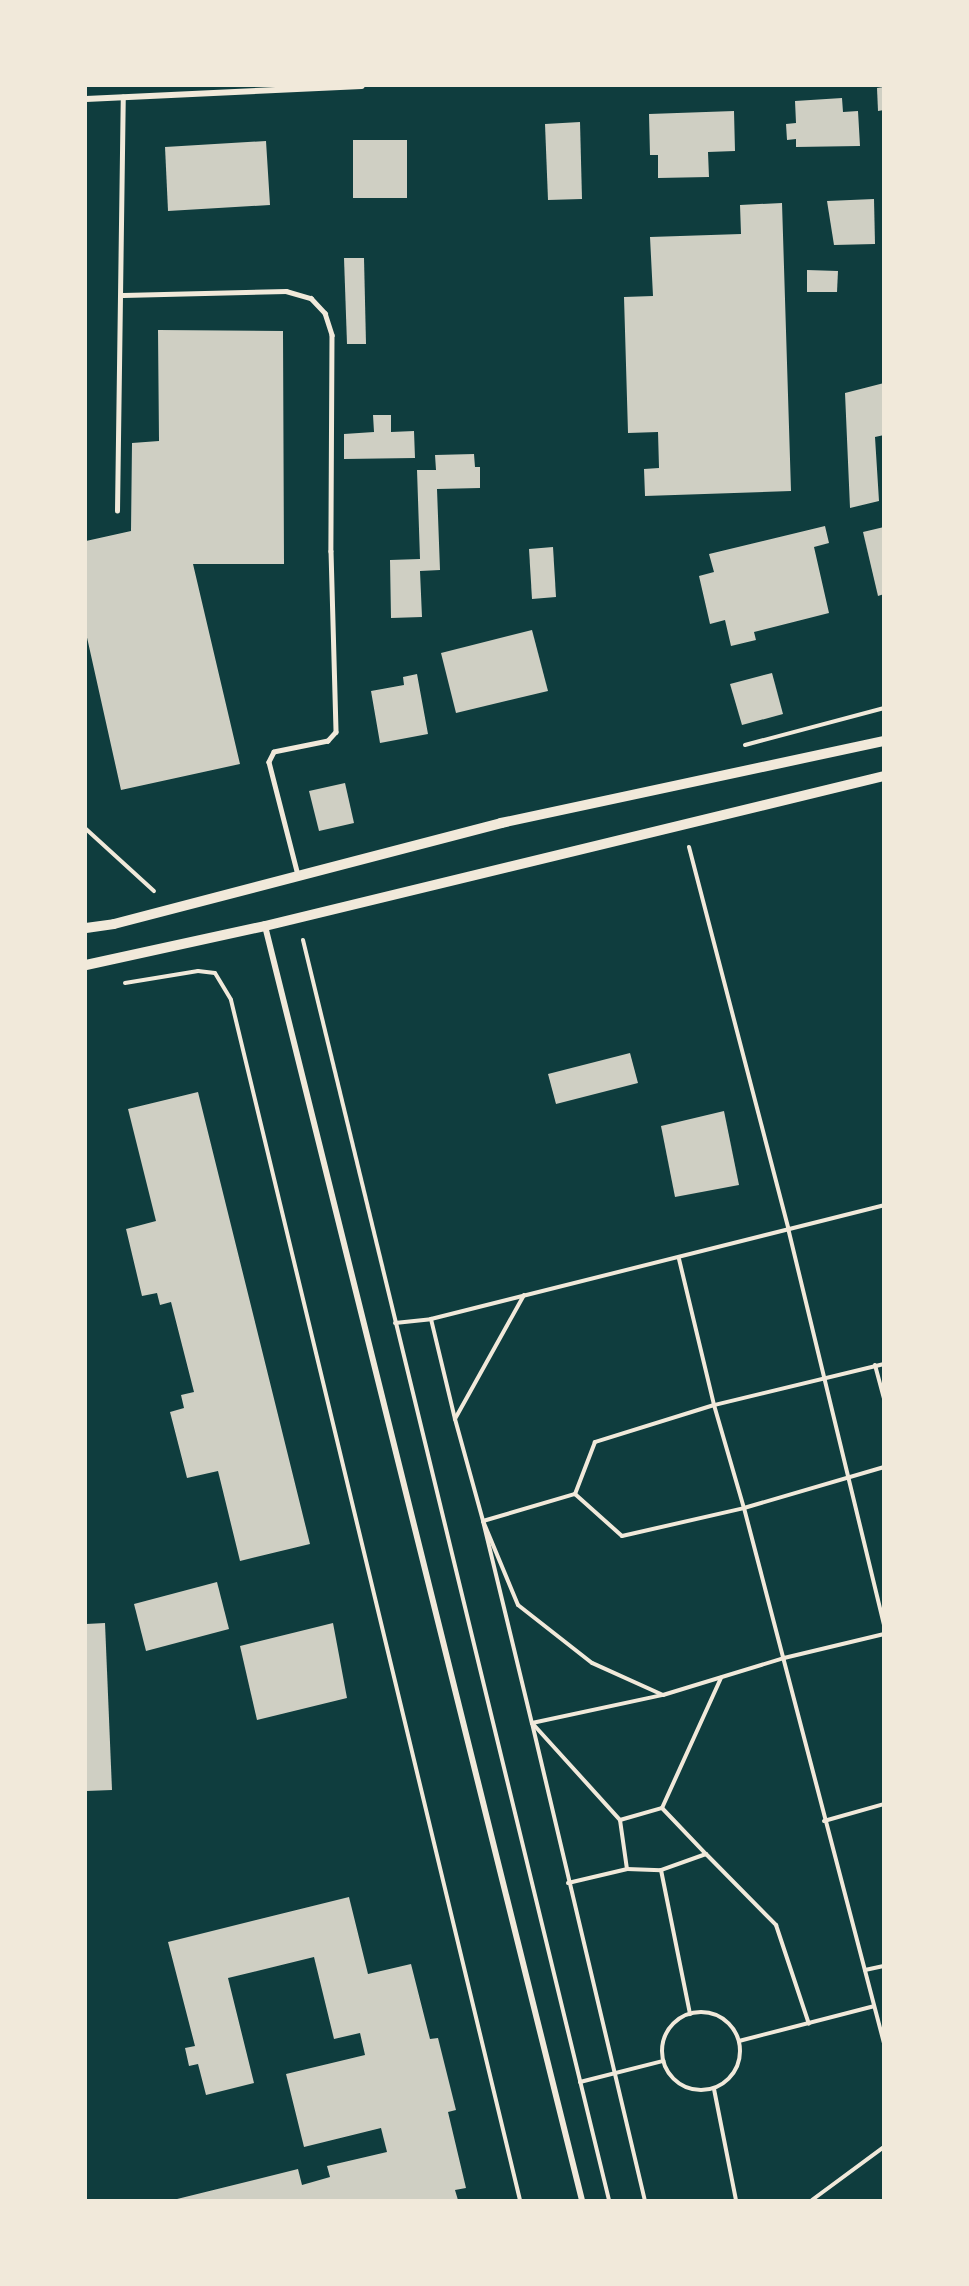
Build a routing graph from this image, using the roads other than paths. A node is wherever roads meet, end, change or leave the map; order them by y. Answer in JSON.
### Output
{"nodes":[{"id":1,"x":362,"y":86,"type":"edge"},
{"id":2,"x":123,"y":97,"type":"junction"},
{"id":3,"x":86,"y":99,"type":"edge"},
{"id":4,"x":123,"y":295,"type":"junction"},
{"id":5,"x":117,"y":511,"type":"dead end"},
{"id":6,"x":884,"y":741,"type":"edge"},
{"id":7,"x":884,"y":776,"type":"edge"},
{"id":8,"x":298,"y":876,"type":"junction"},
{"id":9,"x":266,"y":926,"type":"junction"},
{"id":10,"x":86,"y":928,"type":"edge"},
{"id":11,"x":86,"y":965,"type":"edge"},
{"id":12,"x":582,"y":2200,"type":"edge"}],
"edges":[{"from":1,"to":2,"type":"street"},
{"from":2,"to":3,"type":"street"},
{"from":2,"to":4,"type":"lane"},
{"from":4,"to":5,"type":"lane"},
{"from":4,"to":8,"type":"lane"},
{"from":6,"to":8,"type":"street"},
{"from":7,"to":9,"type":"street"},
{"from":8,"to":10,"type":"street"},
{"from":9,"to":11,"type":"street"},
{"from":9,"to":12,"type":"street"}]}
